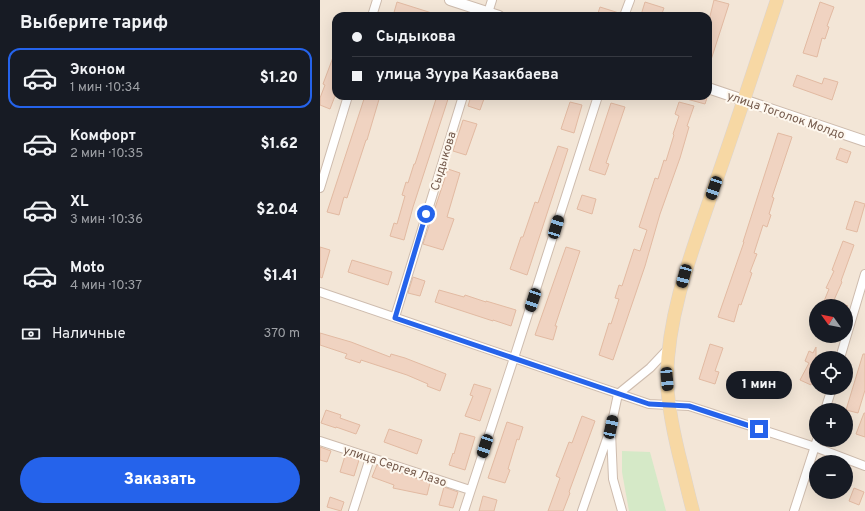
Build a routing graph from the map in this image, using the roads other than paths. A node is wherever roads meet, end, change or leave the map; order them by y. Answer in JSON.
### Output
{"nodes":[{"id":1,"x":377,"y":0,"type":"edge"},
{"id":2,"x":450,"y":0,"type":"edge"},
{"id":3,"x":492,"y":0,"type":"edge"},
{"id":4,"x":630,"y":0,"type":"edge"},
{"id":5,"x":777,"y":0,"type":"edge"},
{"id":6,"x":373,"y":12,"type":"edge"},
{"id":7,"x":483,"y":12,"type":"edge"},
{"id":8,"x":489,"y":12,"type":"edge"},
{"id":9,"x":626,"y":12,"type":"edge"},
{"id":10,"x":712,"y":89,"type":"edge"},
{"id":11,"x":347,"y":100,"type":"edge"},
{"id":12,"x":461,"y":100,"type":"edge"},
{"id":13,"x":597,"y":100,"type":"edge"},
{"id":14,"x":744,"y":101,"type":"junction"},
{"id":15,"x":865,"y":141,"type":"edge"},
{"id":16,"x":320,"y":188,"type":"edge"},
{"id":17,"x":865,"y":274,"type":"edge"},
{"id":18,"x":320,"y":292,"type":"edge"},
{"id":19,"x":395,"y":318,"type":"junction"},
{"id":20,"x":668,"y":349,"type":"junction"},
{"id":21,"x":842,"y":351,"type":"edge"},
{"id":22,"x":514,"y":358,"type":"junction"},
{"id":23,"x":618,"y":394,"type":"junction"},
{"id":24,"x":669,"y":405,"type":"junction"},
{"id":25,"x":611,"y":427,"type":"junction"},
{"id":26,"x":320,"y":441,"type":"edge"},
{"id":27,"x":809,"y":441,"type":"edge"},
{"id":28,"x":815,"y":447,"type":"edge"},
{"id":29,"x":825,"y":447,"type":"edge"},
{"id":30,"x":370,"y":458,"type":"junction"},
{"id":31,"x":865,"y":466,"type":"edge"},
{"id":32,"x":470,"y":490,"type":"junction"},
{"id":33,"x":353,"y":511,"type":"edge"},
{"id":34,"x":464,"y":511,"type":"edge"},
{"id":35,"x":582,"y":511,"type":"edge"},
{"id":36,"x":622,"y":511,"type":"edge"},
{"id":37,"x":693,"y":511,"type":"edge"},
{"id":38,"x":794,"y":511,"type":"edge"}],
"edges":[{"from":1,"to":6,"type":"street"},
{"from":2,"to":7,"type":"street"},
{"from":3,"to":8,"type":"street"},
{"from":4,"to":9,"type":"street"},
{"from":5,"to":14,"type":"main road"},
{"from":10,"to":14,"type":"street","name":"улица Тоголок Молдо"},
{"from":11,"to":16,"type":"street"},
{"from":12,"to":19,"type":"street","name":"Сыдыкова"},
{"from":13,"to":22,"type":"street"},
{"from":14,"to":15,"type":"street","name":"улица Тоголок Молдо"},
{"from":14,"to":20,"type":"main road"},
{"from":17,"to":21,"type":"street"},
{"from":18,"to":19,"type":"street"},
{"from":19,"to":22,"type":"street"},
{"from":20,"to":23,"type":"street"},
{"from":20,"to":24,"type":"main road"},
{"from":22,"to":23,"type":"street"},
{"from":22,"to":32,"type":"street"},
{"from":23,"to":24,"type":"street"},
{"from":23,"to":25,"type":"street"},
{"from":24,"to":27,"type":"street"},
{"from":24,"to":37,"type":"main road"},
{"from":25,"to":35,"type":"street"},
{"from":25,"to":36,"type":"street"},
{"from":26,"to":30,"type":"street","name":"улица Сергея Лазо"},
{"from":28,"to":38,"type":"street"},
{"from":29,"to":31,"type":"street"},
{"from":30,"to":32,"type":"street","name":"улица Сергея Лазо"},
{"from":30,"to":33,"type":"street"},
{"from":32,"to":34,"type":"street"}]}
